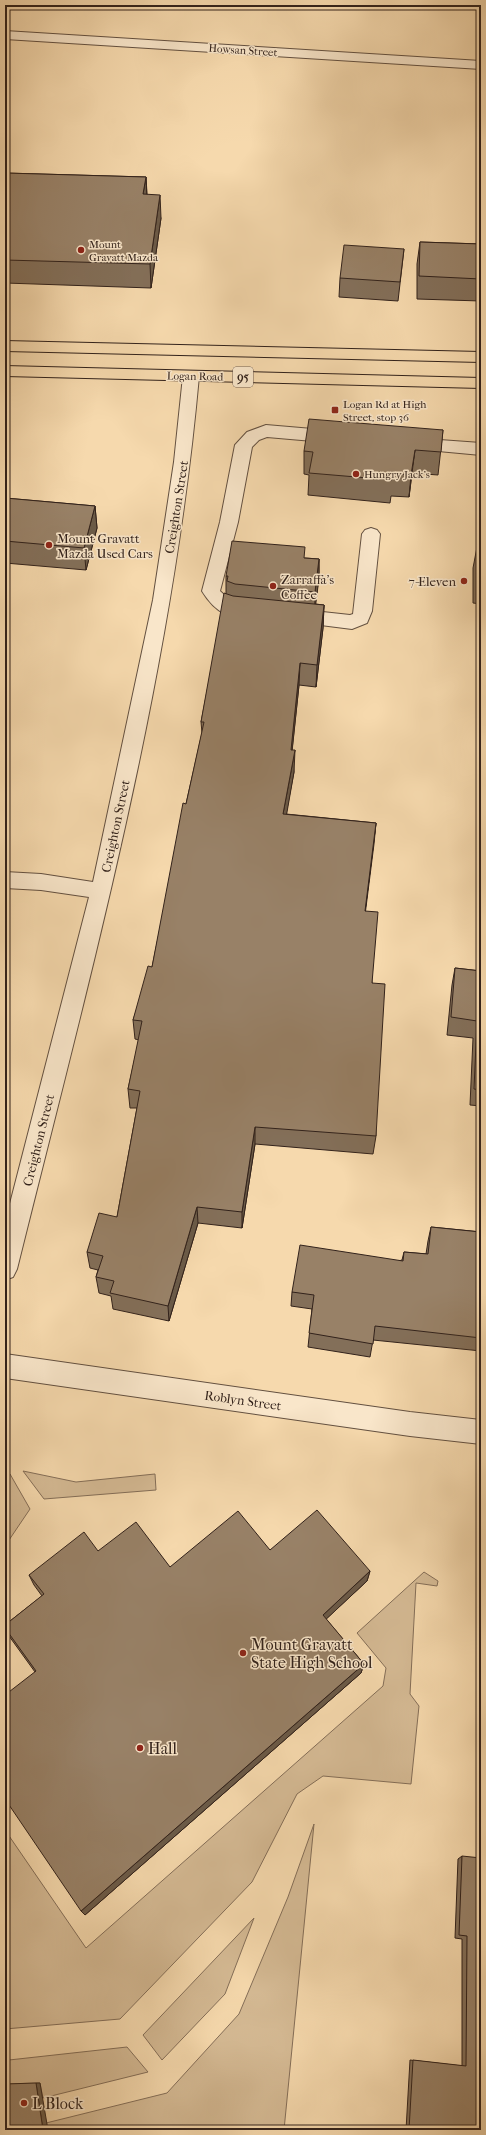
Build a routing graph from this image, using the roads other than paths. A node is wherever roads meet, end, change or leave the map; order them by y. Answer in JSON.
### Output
{"nodes":[{"id":1,"x":5,"y":35,"type":"edge"},
{"id":2,"x":481,"y":65,"type":"edge"},
{"id":3,"x":5,"y":346,"type":"edge"},
{"id":4,"x":481,"y":357,"type":"edge"},
{"id":5,"x":5,"y":371,"type":"edge"},
{"id":6,"x":191,"y":376,"type":"junction"},
{"id":7,"x":481,"y":382,"type":"edge"},
{"id":8,"x":350,"y":438,"type":"edge"},
{"id":9,"x":396,"y":442,"type":"edge"},
{"id":10,"x":481,"y":449,"type":"edge"},
{"id":11,"x":371,"y":534,"type":"dead end"},
{"id":12,"x":5,"y":880,"type":"edge"},
{"id":13,"x":101,"y":891,"type":"junction"},
{"id":14,"x":5,"y":1269,"type":"edge"},
{"id":15,"x":6,"y":1369,"type":"edge"},
{"id":16,"x":481,"y":1432,"type":"edge"}],
"edges":[{"from":1,"to":2,"type":"street","name":"Howsan Street"},
{"from":3,"to":4,"type":"main road","name":"Logan Road","number":"95"},
{"from":5,"to":6,"type":"main road","name":"Logan Road","number":"95"},
{"from":6,"to":7,"type":"main road","name":"Logan Road","number":"95"},
{"from":6,"to":13,"type":"street","name":"Creighton Street"},
{"from":8,"to":11,"type":"street"},
{"from":9,"to":10,"type":"street"},
{"from":12,"to":13,"type":"street"},
{"from":13,"to":14,"type":"street","name":"Creighton Street"},
{"from":15,"to":16,"type":"street","name":"Roblyn Street"}]}
